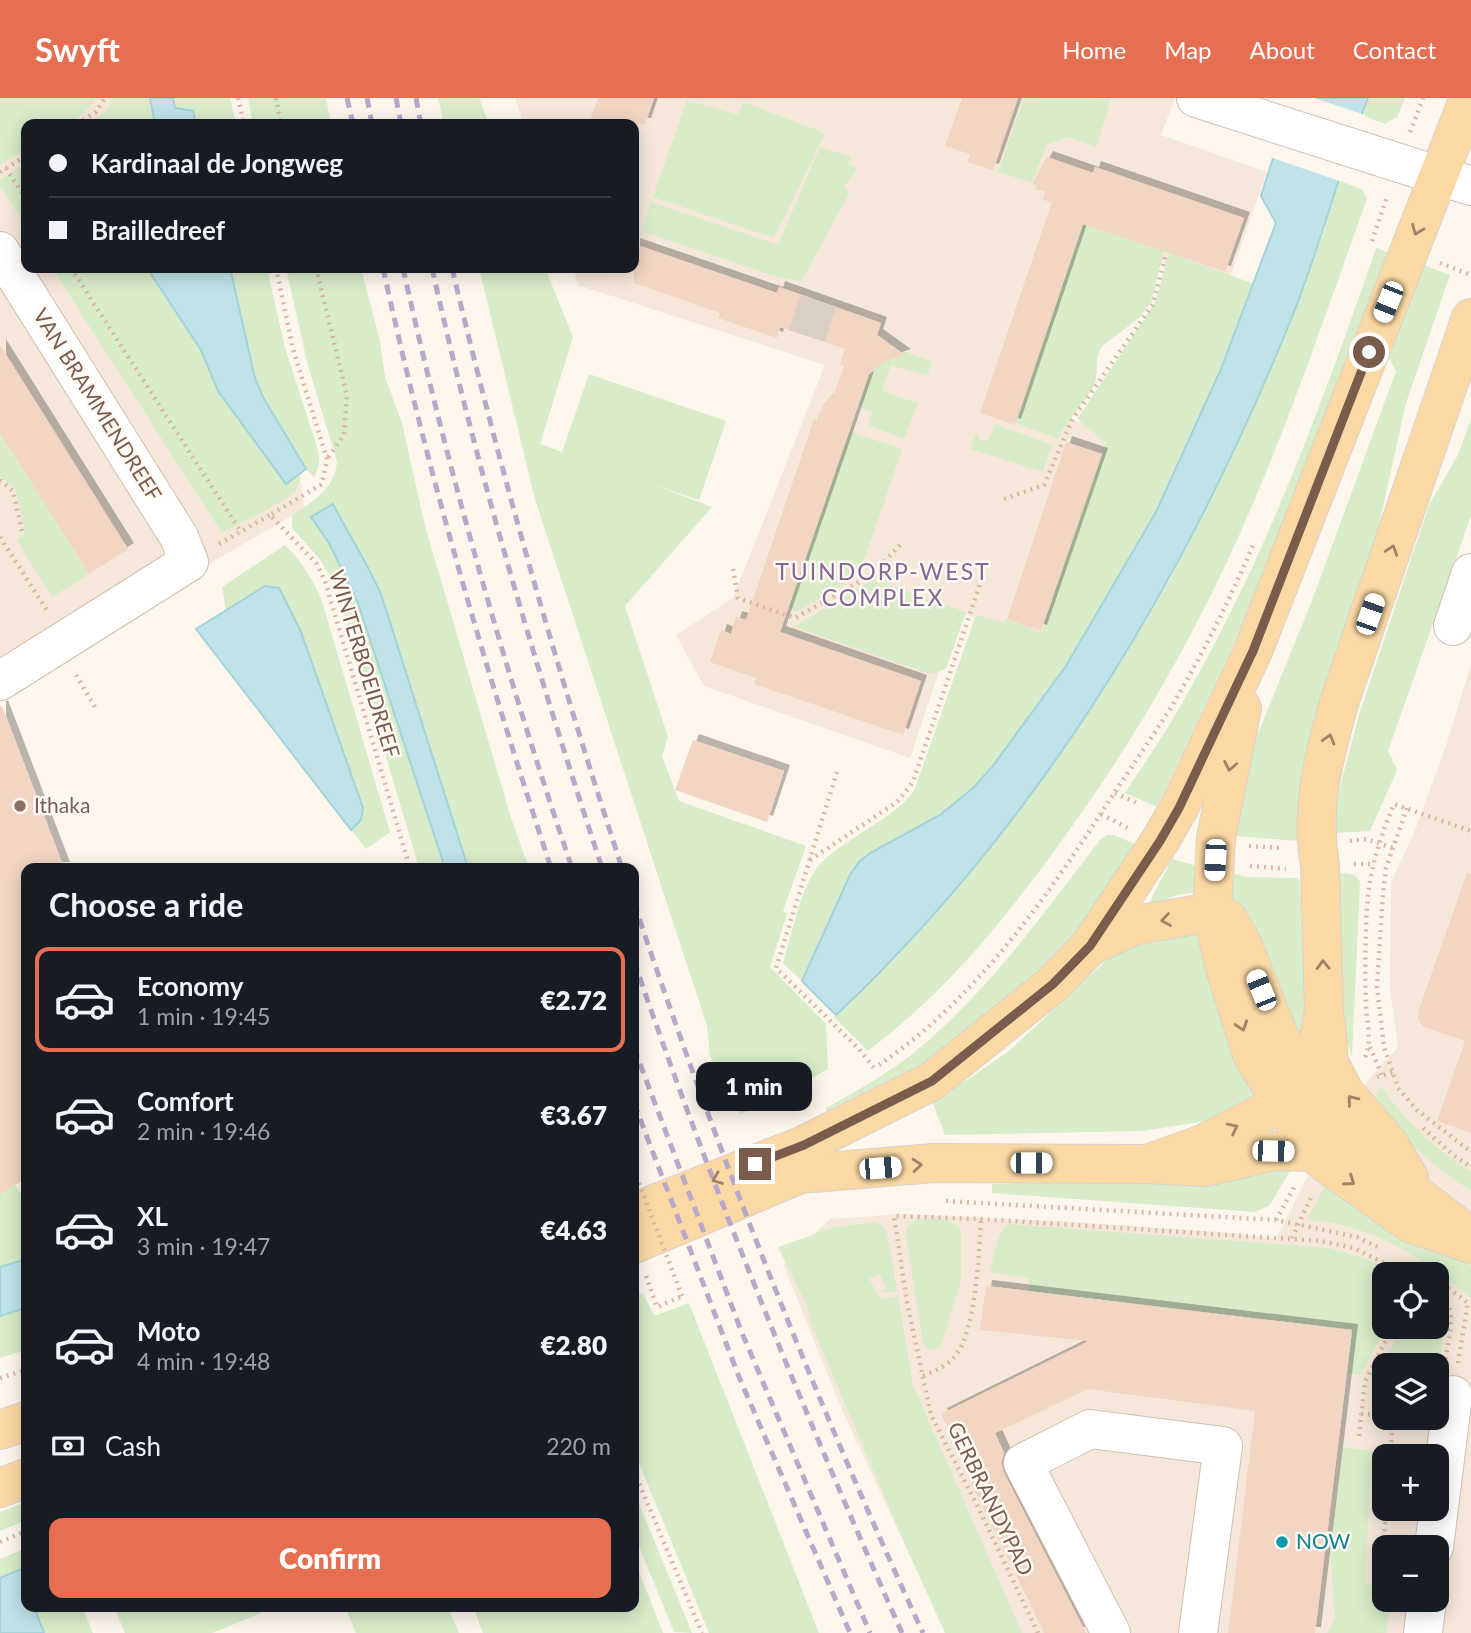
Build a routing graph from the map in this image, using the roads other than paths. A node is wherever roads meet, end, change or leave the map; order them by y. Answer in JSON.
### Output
{"nodes":[{"id":1,"x":1199,"y":98,"type":"edge"},
{"id":2,"x":1469,"y":98,"type":"edge"},
{"id":3,"x":1455,"y":181,"type":"edge"},
{"id":4,"x":0,"y":251,"type":"edge"},
{"id":5,"x":1471,"y":318,"type":"edge"},
{"id":6,"x":1471,"y":573,"type":"edge"},
{"id":7,"x":1453,"y":626,"type":"dead end"},
{"id":8,"x":1253,"y":651,"type":"junction"},
{"id":9,"x":0,"y":681,"type":"edge"},
{"id":10,"x":1212,"y":912,"type":"junction"},
{"id":11,"x":1090,"y":946,"type":"junction"},
{"id":12,"x":1324,"y":1011,"type":"junction"},
{"id":13,"x":1293,"y":1090,"type":"junction"},
{"id":14,"x":1313,"y":1152,"type":"junction"},
{"id":15,"x":802,"y":1160,"type":"junction"},
{"id":16,"x":1147,"y":1164,"type":"junction"},
{"id":17,"x":1414,"y":1209,"type":"junction"},
{"id":18,"x":639,"y":1210,"type":"edge"},
{"id":19,"x":1471,"y":1236,"type":"edge"},
{"id":20,"x":1471,"y":1244,"type":"edge"},
{"id":21,"x":640,"y":1260,"type":"edge"},
{"id":22,"x":21,"y":1423,"type":"edge"},
{"id":23,"x":0,"y":1430,"type":"edge"},
{"id":24,"x":1444,"y":1430,"type":"edge"},
{"id":25,"x":21,"y":1480,"type":"edge"},
{"id":26,"x":0,"y":1488,"type":"edge"},
{"id":27,"x":1435,"y":1535,"type":"edge"},
{"id":28,"x":1426,"y":1612,"type":"edge"},
{"id":29,"x":1111,"y":1633,"type":"edge"},
{"id":30,"x":1198,"y":1633,"type":"edge"},
{"id":31,"x":1423,"y":1633,"type":"edge"}],
"edges":[{"from":1,"to":3,"type":"street"},
{"from":2,"to":3,"type":"main road"},
{"from":3,"to":8,"type":"main road","one_way":true},
{"from":4,"to":9,"type":"street","name":"VAN BRAMMENDREEF"},
{"from":12,"to":5,"type":"main road","one_way":true},
{"from":6,"to":7,"type":"street"},
{"from":8,"to":10,"type":"main road","one_way":true},
{"from":8,"to":11,"type":"main road"},
{"from":10,"to":11,"type":"main road","one_way":true},
{"from":10,"to":13,"type":"main road"},
{"from":11,"to":15,"type":"main road"},
{"from":12,"to":13,"type":"main road"},
{"from":17,"to":12,"type":"main road","one_way":true},
{"from":13,"to":14,"type":"main road"},
{"from":16,"to":13,"type":"main road","one_way":true},
{"from":13,"to":17,"type":"main road"},
{"from":14,"to":16,"type":"main road"},
{"from":14,"to":17,"type":"main road","one_way":true},
{"from":15,"to":16,"type":"main road","one_way":true},
{"from":15,"to":18,"type":"main road","one_way":true},
{"from":15,"to":21,"type":"main road"},
{"from":17,"to":19,"type":"main road"},
{"from":17,"to":20,"type":"main road"},
{"from":22,"to":23,"type":"main road"},
{"from":24,"to":27,"type":"street"},
{"from":25,"to":26,"type":"main road"},
{"from":28,"to":31,"type":"street"},
{"from":29,"to":30,"type":"street"}]}
